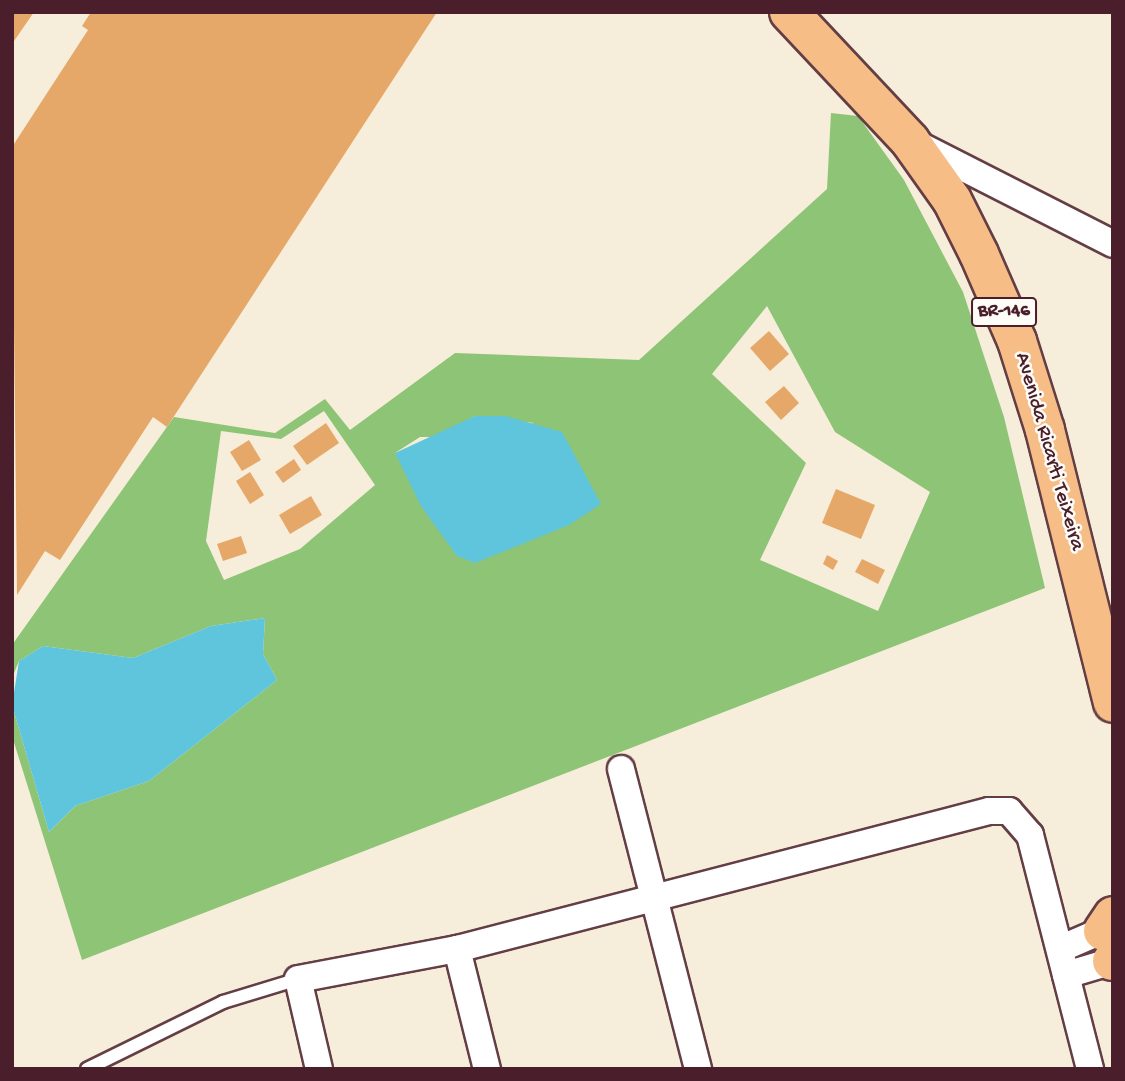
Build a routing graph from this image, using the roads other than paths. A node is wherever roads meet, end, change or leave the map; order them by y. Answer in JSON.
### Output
{"nodes":[{"id":1,"x":789,"y":12,"type":"edge"},
{"id":2,"x":910,"y":141,"type":"junction"},
{"id":3,"x":1113,"y":244,"type":"edge"},
{"id":4,"x":1111,"y":685,"type":"edge"},
{"id":5,"x":621,"y":769,"type":"dead end"},
{"id":6,"x":655,"y":897,"type":"junction"},
{"id":7,"x":1111,"y":943,"type":"edge"},
{"id":8,"x":457,"y":949,"type":"junction"},
{"id":9,"x":1060,"y":949,"type":"junction"},
{"id":10,"x":1066,"y":975,"type":"junction"},
{"id":11,"x":298,"y":979,"type":"junction"},
{"id":12,"x":86,"y":1069,"type":"edge"},
{"id":13,"x":319,"y":1069,"type":"edge"},
{"id":14,"x":487,"y":1069,"type":"edge"},
{"id":15,"x":698,"y":1069,"type":"edge"},
{"id":16,"x":1090,"y":1069,"type":"edge"}],
"edges":[{"from":1,"to":2,"type":"main road","name":"Avenida Ricarti Teixeira","number":"BR-146"},
{"from":2,"to":3,"type":"street"},
{"from":2,"to":4,"type":"main road","name":"Avenida Ricarti Teixeira","number":"BR-146"},
{"from":5,"to":6,"type":"street"},
{"from":6,"to":8,"type":"street"},
{"from":6,"to":9,"type":"street"},
{"from":6,"to":15,"type":"street"},
{"from":7,"to":9,"type":"street"},
{"from":7,"to":10,"type":"street"},
{"from":8,"to":11,"type":"street"},
{"from":8,"to":14,"type":"street"},
{"from":9,"to":10,"type":"street"},
{"from":10,"to":16,"type":"street"},
{"from":11,"to":12,"type":"lane"},
{"from":11,"to":13,"type":"street"}]}
